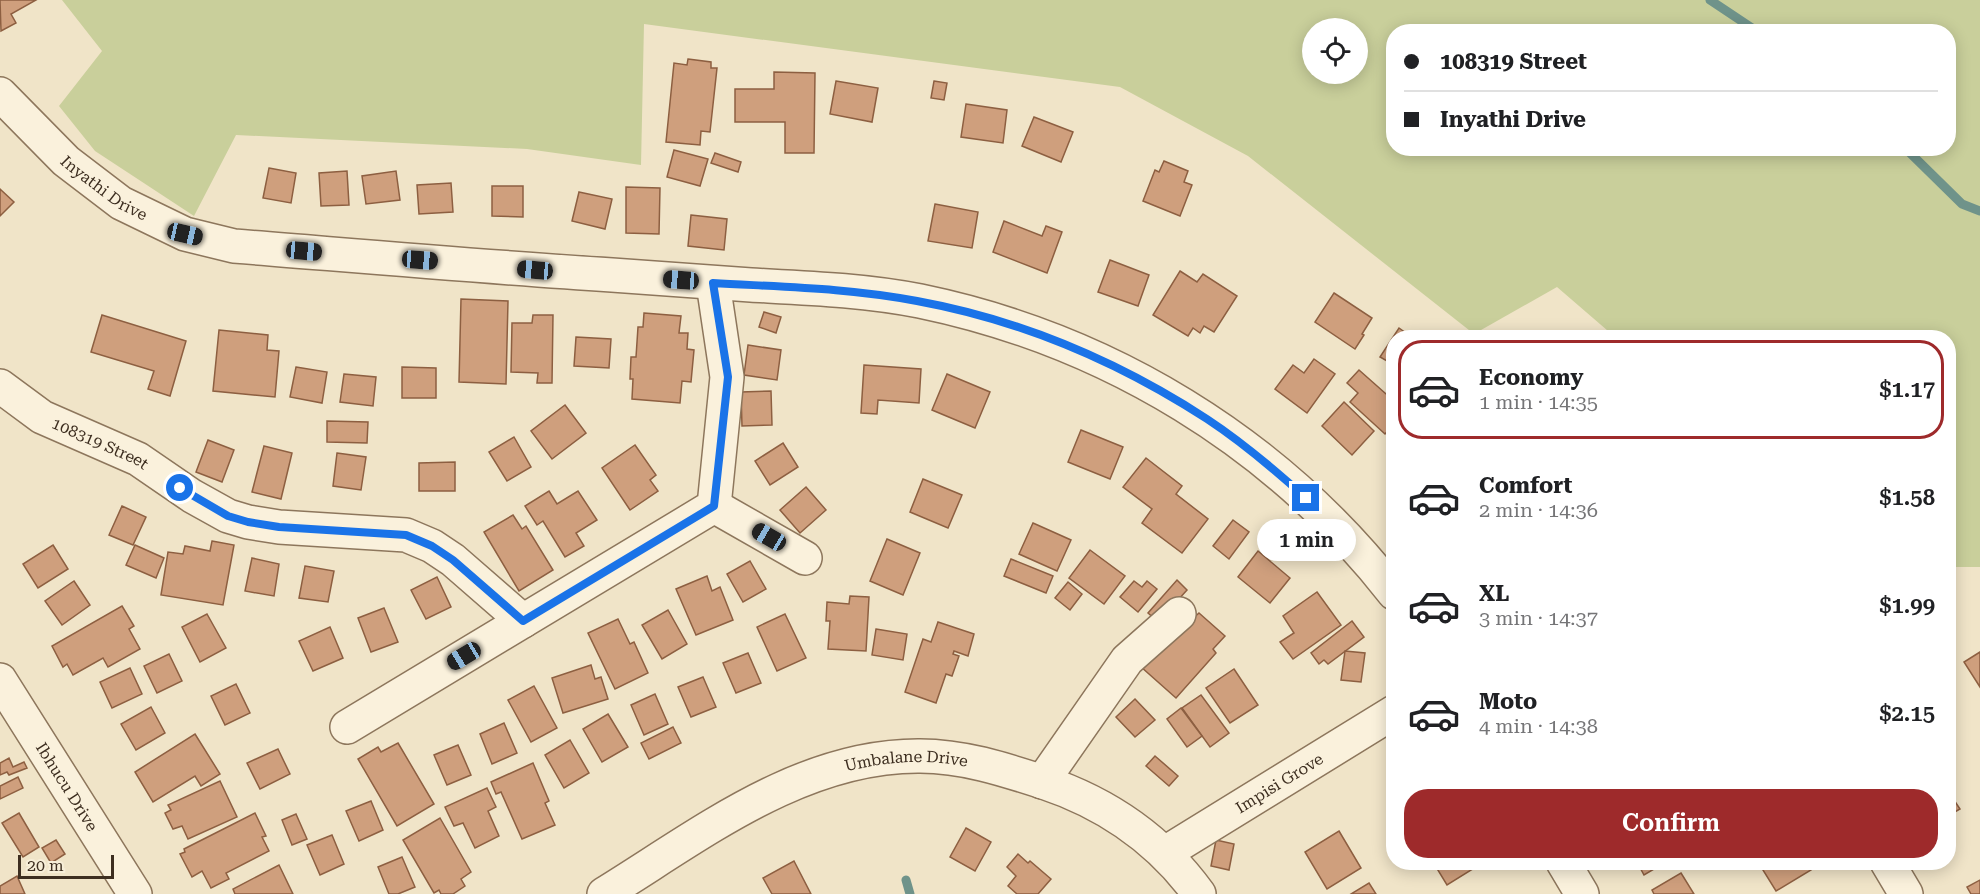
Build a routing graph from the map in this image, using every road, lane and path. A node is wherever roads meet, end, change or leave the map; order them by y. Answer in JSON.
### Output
{"nodes":[{"id":1,"x":0,"y":94,"type":"edge"},
{"id":2,"x":713,"y":283,"type":"junction"},
{"id":3,"x":0,"y":386,"type":"edge"},
{"id":4,"x":714,"y":506,"type":"junction"},
{"id":5,"x":805,"y":558,"type":"dead end"},
{"id":6,"x":1386,"y":584,"type":"edge"},
{"id":7,"x":1179,"y":614,"type":"dead end"},
{"id":8,"x":523,"y":621,"type":"junction"},
{"id":9,"x":0,"y":680,"type":"edge"},
{"id":10,"x":1386,"y":717,"type":"edge"},
{"id":11,"x":347,"y":727,"type":"dead end"},
{"id":12,"x":1042,"y":782,"type":"junction"},
{"id":13,"x":1165,"y":853,"type":"junction"},
{"id":14,"x":1568,"y":870,"type":"edge"},
{"id":15,"x":1892,"y":870,"type":"edge"},
{"id":16,"x":135,"y":894,"type":"edge"},
{"id":17,"x":604,"y":894,"type":"edge"},
{"id":18,"x":1199,"y":894,"type":"edge"},
{"id":19,"x":1582,"y":894,"type":"edge"},
{"id":20,"x":1906,"y":894,"type":"edge"}],
"edges":[{"from":1,"to":2,"type":"street","name":"Inyathi Drive"},
{"from":2,"to":4,"type":"street"},
{"from":2,"to":6,"type":"street","name":"Inyathi Drive"},
{"from":3,"to":8,"type":"street","name":"108319 Street"},
{"from":4,"to":5,"type":"street"},
{"from":4,"to":8,"type":"street"},
{"from":7,"to":12,"type":"street"},
{"from":8,"to":11,"type":"street"},
{"from":9,"to":16,"type":"street","name":"Ibhucu Drive"},
{"from":10,"to":13,"type":"street","name":"Impisi Grove"},
{"from":12,"to":13,"type":"street","name":"Umbalane Drive"},
{"from":12,"to":17,"type":"street","name":"Umbalane Drive"},
{"from":13,"to":18,"type":"street","name":"Umbalane Drive"},
{"from":14,"to":19,"type":"street"},
{"from":15,"to":20,"type":"street"}]}
